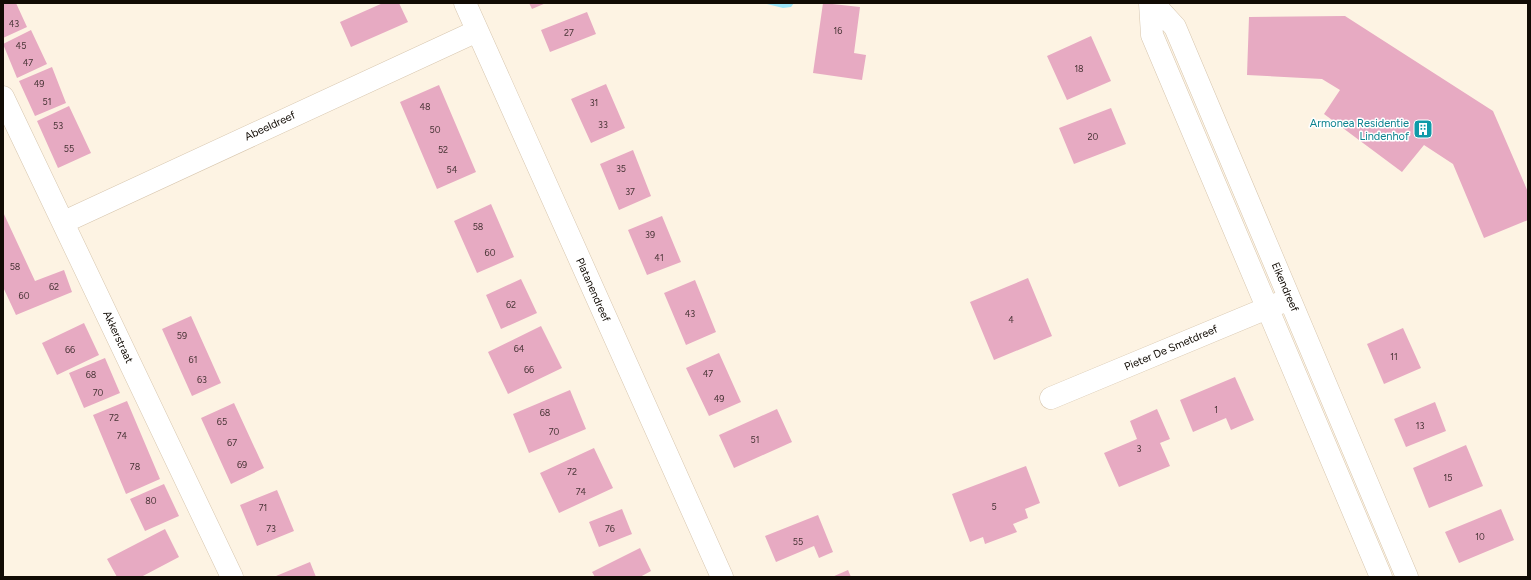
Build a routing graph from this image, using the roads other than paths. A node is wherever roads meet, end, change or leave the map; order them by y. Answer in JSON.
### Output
{"nodes":[{"id":1,"x":465,"y":3,"type":"edge"},
{"id":2,"x":1152,"y":3,"type":"edge"},
{"id":3,"x":477,"y":30,"type":"junction"},
{"id":4,"x":3,"y":97,"type":"edge"},
{"id":5,"x":64,"y":222,"type":"junction"},
{"id":6,"x":1290,"y":299,"type":"junction"},
{"id":7,"x":1267,"y":307,"type":"junction"},
{"id":8,"x":1051,"y":398,"type":"dead end"},
{"id":9,"x":232,"y":577,"type":"edge"},
{"id":10,"x":722,"y":577,"type":"edge"},
{"id":11,"x":1381,"y":577,"type":"edge"},
{"id":12,"x":1407,"y":577,"type":"edge"}],
"edges":[{"from":1,"to":3,"type":"street","name":"Platanendreef"},
{"from":2,"to":6,"type":"street","name":"Eikendreef"},
{"from":2,"to":7,"type":"street","name":"Eikendreef"},
{"from":3,"to":5,"type":"street","name":"Abeeldreef"},
{"from":3,"to":10,"type":"street","name":"Platanendreef"},
{"from":4,"to":5,"type":"street","name":"Akkerstraat"},
{"from":5,"to":9,"type":"street","name":"Akkerstraat"},
{"from":6,"to":7,"type":"street","name":"Pieter De Smetdreef"},
{"from":6,"to":12,"type":"street","name":"Eikendreef"},
{"from":7,"to":8,"type":"street","name":"Pieter De Smetdreef"},
{"from":7,"to":11,"type":"street","name":"Eikendreef"}]}
